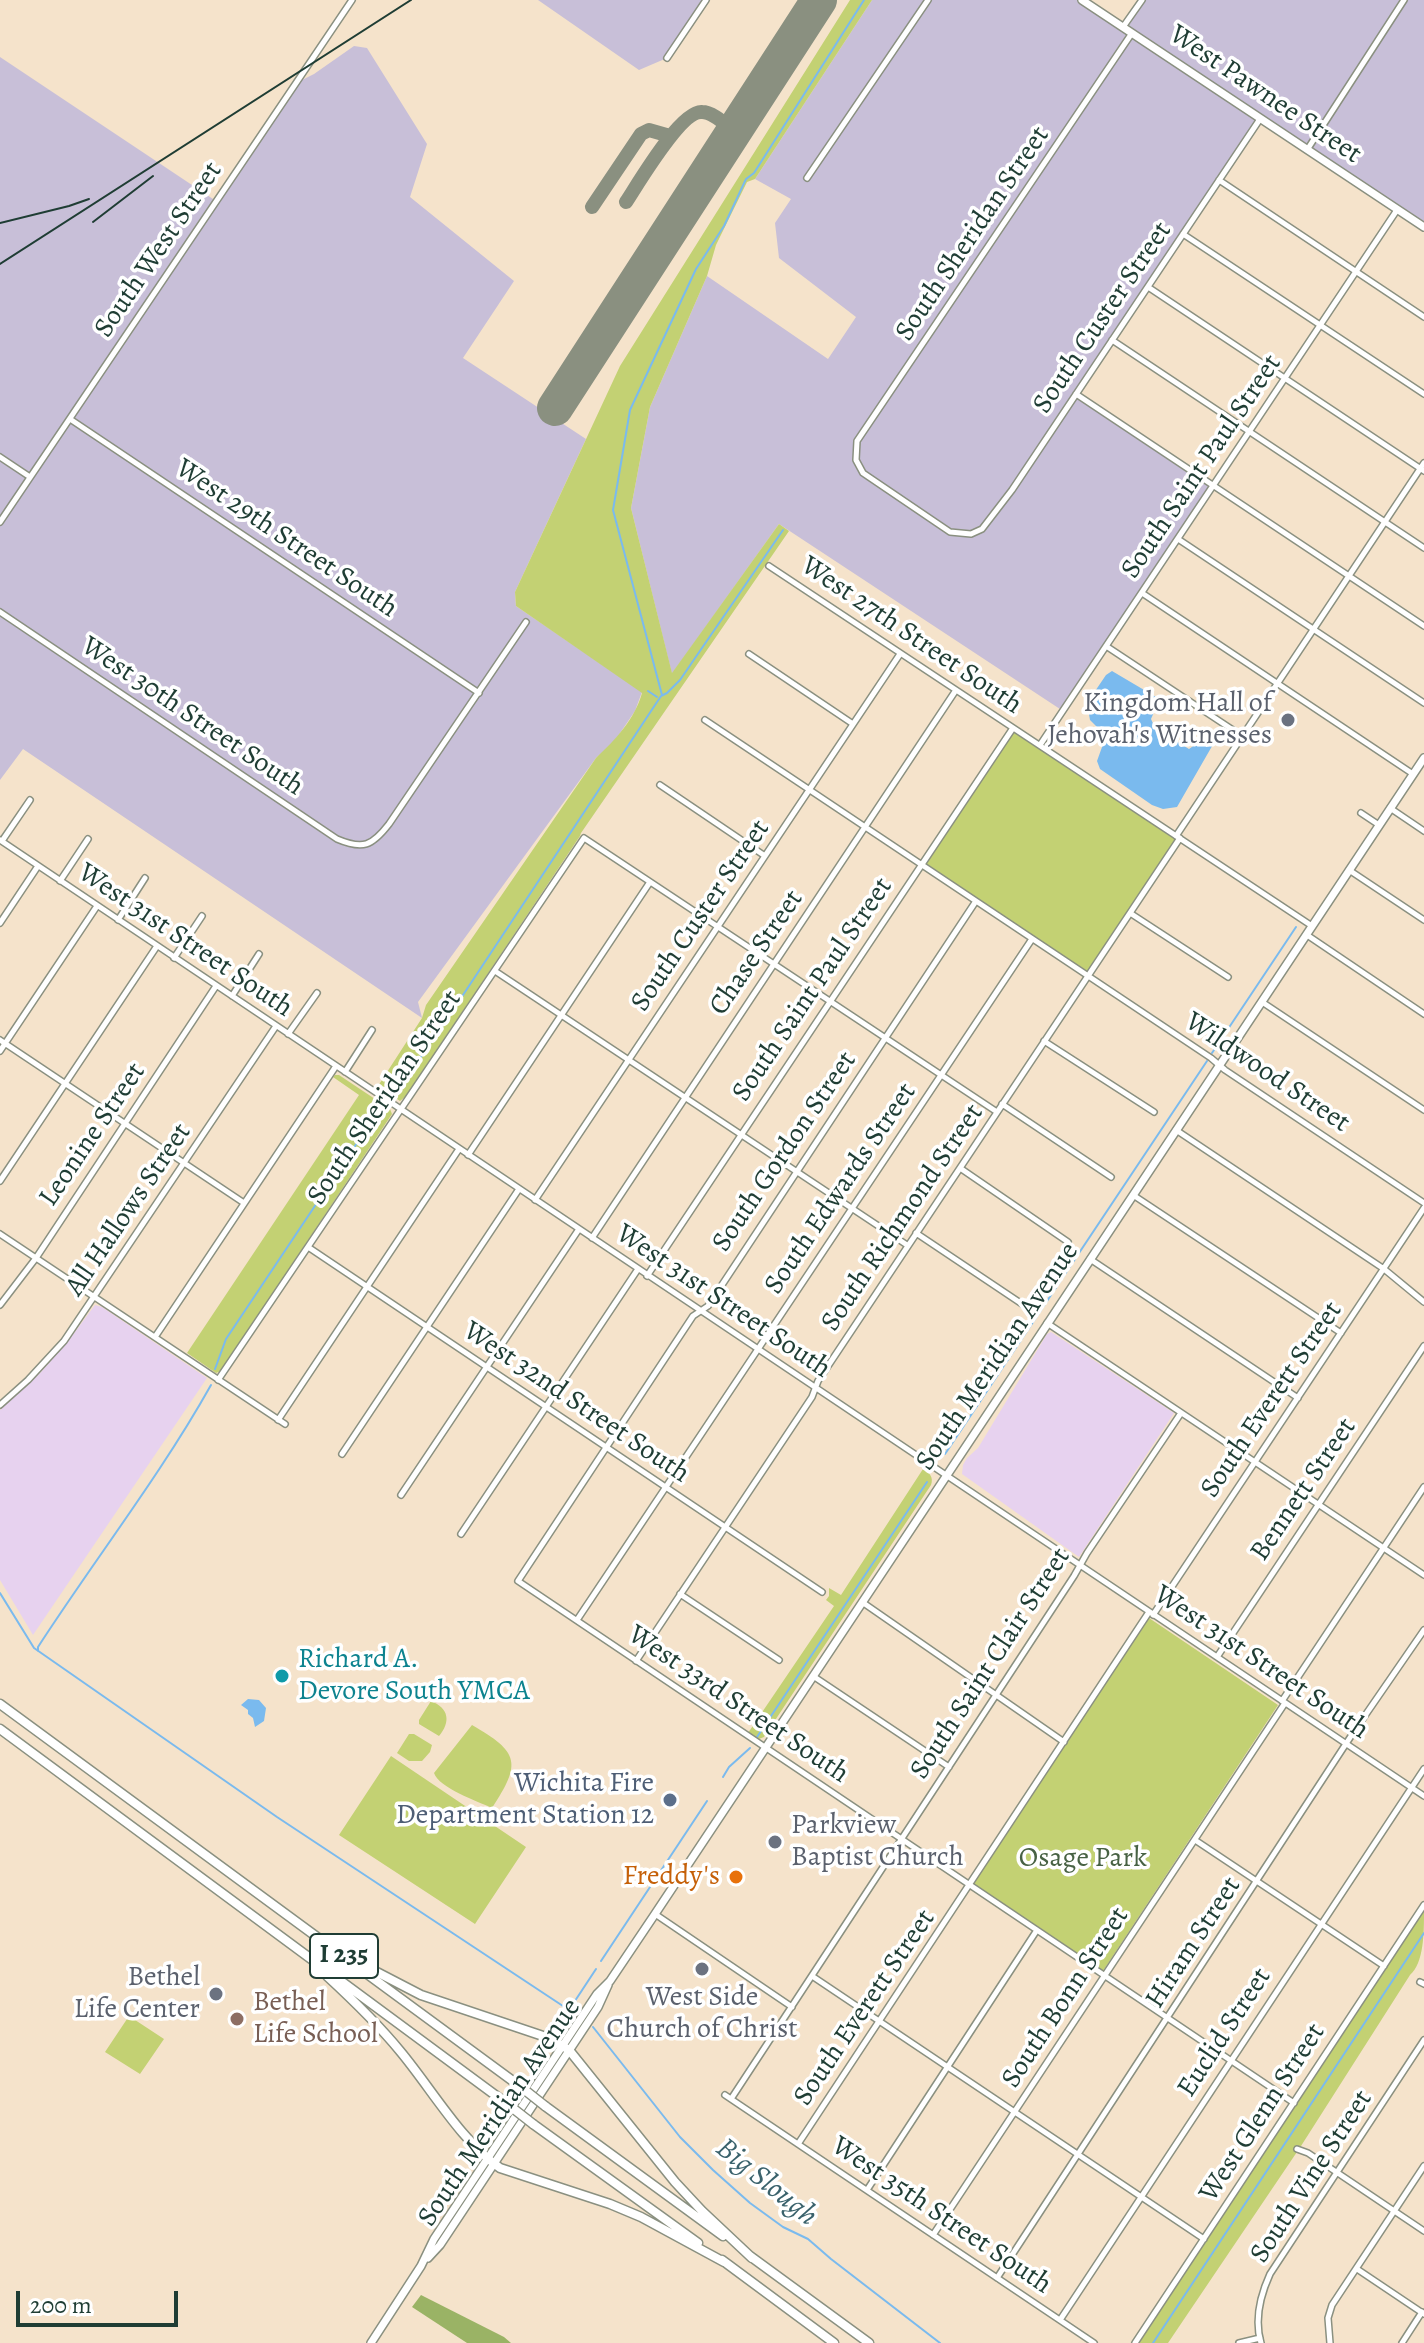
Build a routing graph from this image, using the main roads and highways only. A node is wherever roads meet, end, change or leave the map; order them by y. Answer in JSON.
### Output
{"nodes":[{"id":1,"x":1082,"y":0,"type":"edge"},
{"id":2,"x":1424,"y":227,"type":"edge"},
{"id":3,"x":1424,"y":758,"type":"edge"},
{"id":4,"x":0,"y":1704,"type":"edge"},
{"id":5,"x":0,"y":1729,"type":"edge"},
{"id":6,"x":332,"y":1947,"type":"junction"},
{"id":7,"x":303,"y":1953,"type":"junction"},
{"id":8,"x":566,"y":2047,"type":"junction"},
{"id":9,"x":490,"y":2161,"type":"junction"},
{"id":10,"x":752,"y":2258,"type":"junction"},
{"id":11,"x":724,"y":2262,"type":"junction"},
{"id":12,"x":371,"y":2343,"type":"edge"},
{"id":13,"x":834,"y":2343,"type":"edge"},
{"id":14,"x":869,"y":2343,"type":"edge"}],
"edges":[{"from":1,"to":2,"type":"main road","name":"West Pawnee Street"},
{"from":3,"to":8,"type":"main road","name":"South Meridian Avenue"},
{"from":4,"to":6,"type":"highway","number":"I 235"},
{"from":5,"to":7,"type":"highway","number":"I 235"},
{"from":6,"to":8,"type":"highway"},
{"from":6,"to":10,"type":"highway","number":"I 235","bridge":true},
{"from":7,"to":9,"type":"highway"},
{"from":7,"to":11,"type":"highway","number":"I 235","bridge":true},
{"from":8,"to":9,"type":"main road","name":"South Meridian Avenue"},
{"from":8,"to":10,"type":"highway"},
{"from":9,"to":11,"type":"highway"},
{"from":9,"to":12,"type":"main road","name":"South Meridian Avenue"},
{"from":10,"to":14,"type":"highway","number":"I 235"},
{"from":11,"to":13,"type":"highway","number":"I 235"}]}
